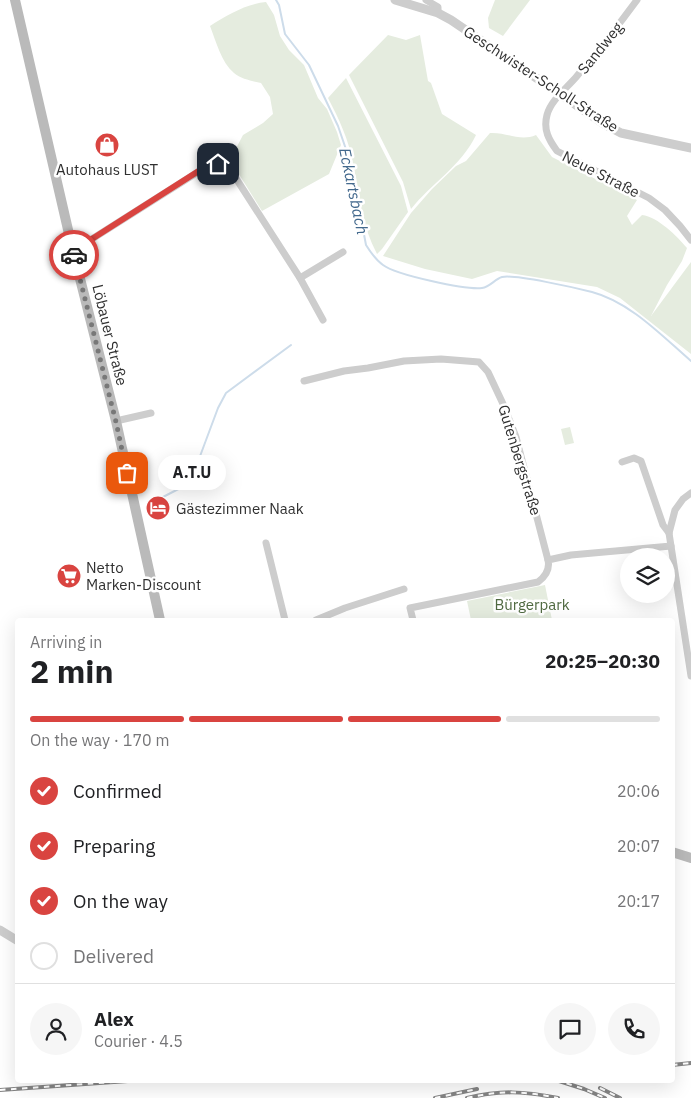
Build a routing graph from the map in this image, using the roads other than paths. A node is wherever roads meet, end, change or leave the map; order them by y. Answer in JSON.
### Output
{"nodes":[{"id":1,"x":15,"y":0,"type":"edge"},
{"id":2,"x":395,"y":0,"type":"edge"},
{"id":3,"x":426,"y":0,"type":"edge"},
{"id":4,"x":637,"y":0,"type":"edge"},
{"id":5,"x":438,"y":13,"type":"junction"},
{"id":6,"x":560,"y":95,"type":"junction"},
{"id":7,"x":691,"y":148,"type":"edge"},
{"id":8,"x":691,"y":240,"type":"edge"},
{"id":9,"x":72,"y":246,"type":"junction"},
{"id":10,"x":343,"y":252,"type":"dead end"},
{"id":11,"x":300,"y":278,"type":"junction"},
{"id":12,"x":323,"y":320,"type":"dead end"},
{"id":13,"x":304,"y":381,"type":"dead end"},
{"id":14,"x":151,"y":414,"type":"dead end"},
{"id":15,"x":116,"y":422,"type":"junction"},
{"id":16,"x":622,"y":462,"type":"dead end"},
{"id":17,"x":691,"y":493,"type":"edge"},
{"id":18,"x":669,"y":533,"type":"junction"},
{"id":19,"x":266,"y":543,"type":"dead end"},
{"id":20,"x":672,"y":546,"type":"junction"},
{"id":21,"x":548,"y":560,"type":"junction"},
{"id":22,"x":404,"y":589,"type":"dead end"},
{"id":23,"x":160,"y":618,"type":"edge"},
{"id":24,"x":285,"y":618,"type":"edge"},
{"id":25,"x":321,"y":618,"type":"edge"},
{"id":26,"x":412,"y":618,"type":"edge"},
{"id":27,"x":691,"y":676,"type":"edge"},
{"id":28,"x":675,"y":853,"type":"edge"},
{"id":29,"x":691,"y":858,"type":"edge"},
{"id":30,"x":0,"y":930,"type":"edge"},
{"id":31,"x":15,"y":939,"type":"edge"}],
"edges":[{"from":1,"to":9,"type":"main road","name":"Löbauer Straße"},
{"from":2,"to":5,"type":"street","name":"Geschwister-Scholl-Straße"},
{"from":3,"to":5,"type":"street"},
{"from":4,"to":6,"type":"street","name":"Sandweg"},
{"from":5,"to":6,"type":"street","name":"Geschwister-Scholl-Straße"},
{"from":6,"to":7,"type":"street","name":"Geschwister-Scholl-Straße"},
{"from":6,"to":8,"type":"street","name":"Neue Straße"},
{"from":9,"to":11,"type":"street"},
{"from":9,"to":15,"type":"main road","name":"Löbauer Straße"},
{"from":10,"to":11,"type":"street"},
{"from":11,"to":12,"type":"street"},
{"from":13,"to":21,"type":"street","name":"Gutenbergstraße"},
{"from":14,"to":15,"type":"street"},
{"from":15,"to":23,"type":"main road","name":"Löbauer Straße"},
{"from":16,"to":18,"type":"street"},
{"from":17,"to":18,"type":"street"},
{"from":18,"to":20,"type":"street"},
{"from":19,"to":24,"type":"street"},
{"from":20,"to":21,"type":"street"},
{"from":20,"to":27,"type":"street"},
{"from":21,"to":26,"type":"street"},
{"from":22,"to":25,"type":"street"},
{"from":28,"to":29,"type":"main road"},
{"from":30,"to":31,"type":"street"}]}
